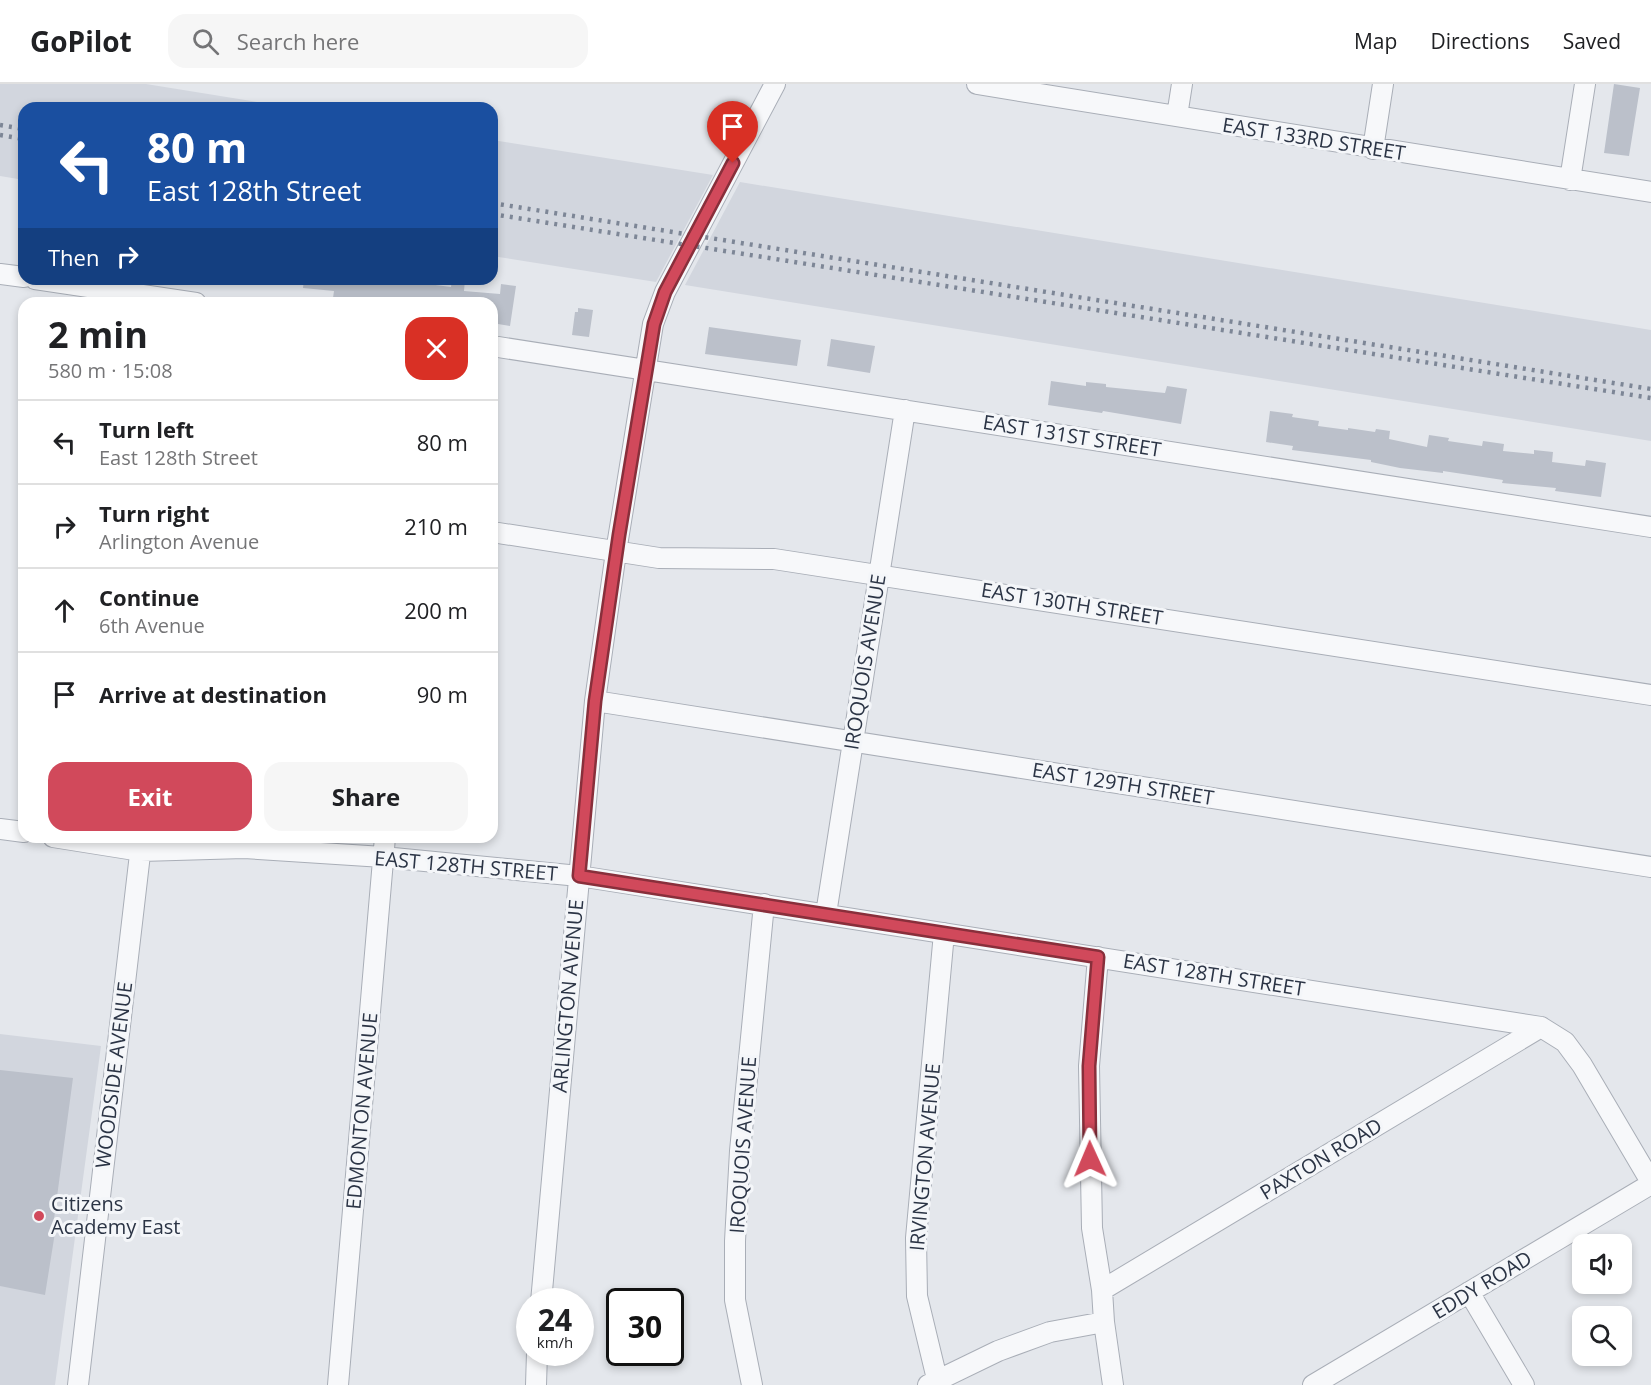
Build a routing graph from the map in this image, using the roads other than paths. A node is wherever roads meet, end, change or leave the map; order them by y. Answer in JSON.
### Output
{"nodes":[{"id":1,"x":775,"y":84,"type":"edge"},
{"id":2,"x":977,"y":84,"type":"edge"},
{"id":3,"x":1182,"y":84,"type":"edge"},
{"id":4,"x":1383,"y":84,"type":"edge"},
{"id":5,"x":1585,"y":84,"type":"edge"},
{"id":6,"x":1177,"y":117,"type":"junction"},
{"id":7,"x":1373,"y":149,"type":"junction"},
{"id":8,"x":1570,"y":180,"type":"junction"},
{"id":9,"x":1651,"y":192,"type":"edge"},
{"id":10,"x":0,"y":274,"type":"edge"},
{"id":11,"x":18,"y":276,"type":"edge"},
{"id":12,"x":69,"y":285,"type":"edge"},
{"id":13,"x":137,"y":297,"type":"edge"},
{"id":14,"x":498,"y":347,"type":"edge"},
{"id":15,"x":645,"y":369,"type":"junction"},
{"id":16,"x":905,"y":410,"type":"junction"},
{"id":17,"x":1651,"y":527,"type":"edge"},
{"id":18,"x":498,"y":533,"type":"edge"},
{"id":19,"x":616,"y":552,"type":"junction"},
{"id":20,"x":879,"y":574,"type":"junction"},
{"id":21,"x":1651,"y":695,"type":"edge"},
{"id":22,"x":595,"y":701,"type":"junction"},
{"id":23,"x":853,"y":741,"type":"junction"},
{"id":24,"x":0,"y":829,"type":"edge"},
{"id":25,"x":18,"y":831,"type":"edge"},
{"id":26,"x":384,"y":843,"type":"edge"},
{"id":27,"x":142,"y":844,"type":"edge"},
{"id":28,"x":383,"y":857,"type":"junction"},
{"id":29,"x":1651,"y":867,"type":"edge"},
{"id":30,"x":579,"y":876,"type":"junction"},
{"id":31,"x":764,"y":904,"type":"junction"},
{"id":32,"x":826,"y":914,"type":"junction"},
{"id":33,"x":944,"y":933,"type":"junction"},
{"id":34,"x":1098,"y":957,"type":"junction"},
{"id":35,"x":1541,"y":1027,"type":"junction"},
{"id":36,"x":1651,"y":1183,"type":"edge"},
{"id":37,"x":543,"y":1288,"type":"edge"},
{"id":38,"x":1102,"y":1290,"type":"junction"},
{"id":39,"x":1469,"y":1292,"type":"junction"},
{"id":40,"x":1104,"y":1322,"type":"junction"},
{"id":41,"x":537,"y":1366,"type":"edge"},
{"id":42,"x":932,"y":1382,"type":"edge"},
{"id":43,"x":78,"y":1385,"type":"edge"},
{"id":44,"x":339,"y":1385,"type":"edge"},
{"id":45,"x":536,"y":1385,"type":"edge"},
{"id":46,"x":752,"y":1385,"type":"edge"},
{"id":47,"x":1113,"y":1385,"type":"edge"},
{"id":48,"x":1313,"y":1385,"type":"edge"},
{"id":49,"x":1524,"y":1385,"type":"edge"}],
"edges":[{"from":1,"to":15,"type":"street","name":"ARLINGTON AVENUE"},
{"from":2,"to":6,"type":"street","name":"EAST 133RD STREET"},
{"from":3,"to":6,"type":"street"},
{"from":4,"to":7,"type":"street"},
{"from":5,"to":8,"type":"street"},
{"from":6,"to":7,"type":"street","name":"EAST 133RD STREET"},
{"from":7,"to":8,"type":"street","name":"EAST 133RD STREET"},
{"from":8,"to":9,"type":"street","name":"EAST 133RD STREET"},
{"from":10,"to":11,"type":"street"},
{"from":12,"to":13,"type":"street"},
{"from":14,"to":15,"type":"street","name":"EAST 131ST STREET"},
{"from":15,"to":16,"type":"street","name":"EAST 131ST STREET"},
{"from":15,"to":19,"type":"street","name":"ARLINGTON AVENUE"},
{"from":16,"to":17,"type":"street","name":"EAST 131ST STREET"},
{"from":16,"to":20,"type":"street","name":"IROQUOIS AVENUE"},
{"from":18,"to":19,"type":"street","name":"EAST 130TH STREET"},
{"from":19,"to":20,"type":"street","name":"EAST 130TH STREET"},
{"from":19,"to":22,"type":"street","name":"ARLINGTON AVENUE"},
{"from":20,"to":21,"type":"street","name":"EAST 130TH STREET"},
{"from":20,"to":23,"type":"street","name":"IROQUOIS AVENUE"},
{"from":22,"to":23,"type":"street","name":"EAST 129TH STREET"},
{"from":22,"to":30,"type":"street","name":"ARLINGTON AVENUE"},
{"from":23,"to":29,"type":"street","name":"EAST 129TH STREET"},
{"from":23,"to":32,"type":"street","name":"IROQUOIS AVENUE"},
{"from":24,"to":25,"type":"street"},
{"from":26,"to":28,"type":"street","name":"EDMONTON AVENUE"},
{"from":27,"to":28,"type":"street","name":"EAST 128TH STREET"},
{"from":27,"to":43,"type":"street","name":"WOODSIDE AVENUE"},
{"from":28,"to":30,"type":"street","name":"EAST 128TH STREET"},
{"from":28,"to":44,"type":"street","name":"EDMONTON AVENUE"},
{"from":30,"to":31,"type":"street","name":"EAST 128TH STREET"},
{"from":30,"to":37,"type":"street","name":"ARLINGTON AVENUE"},
{"from":31,"to":32,"type":"street","name":"EAST 128TH STREET"},
{"from":31,"to":46,"type":"street","name":"IROQUOIS AVENUE"},
{"from":32,"to":33,"type":"street","name":"EAST 128TH STREET"},
{"from":33,"to":34,"type":"street","name":"EAST 128TH STREET"},
{"from":33,"to":42,"type":"street","name":"IRVINGTON AVENUE"},
{"from":34,"to":35,"type":"street","name":"EAST 128TH STREET"},
{"from":34,"to":38,"type":"street"},
{"from":35,"to":36,"type":"street","name":"EAST 128TH STREET"},
{"from":35,"to":38,"type":"street","name":"PAXTON ROAD"},
{"from":36,"to":39,"type":"street","name":"EDDY ROAD"},
{"from":38,"to":40,"type":"street"},
{"from":39,"to":48,"type":"street","name":"EDDY ROAD"},
{"from":39,"to":49,"type":"street"},
{"from":40,"to":42,"type":"street"},
{"from":40,"to":47,"type":"street"},
{"from":41,"to":45,"type":"street"}]}
